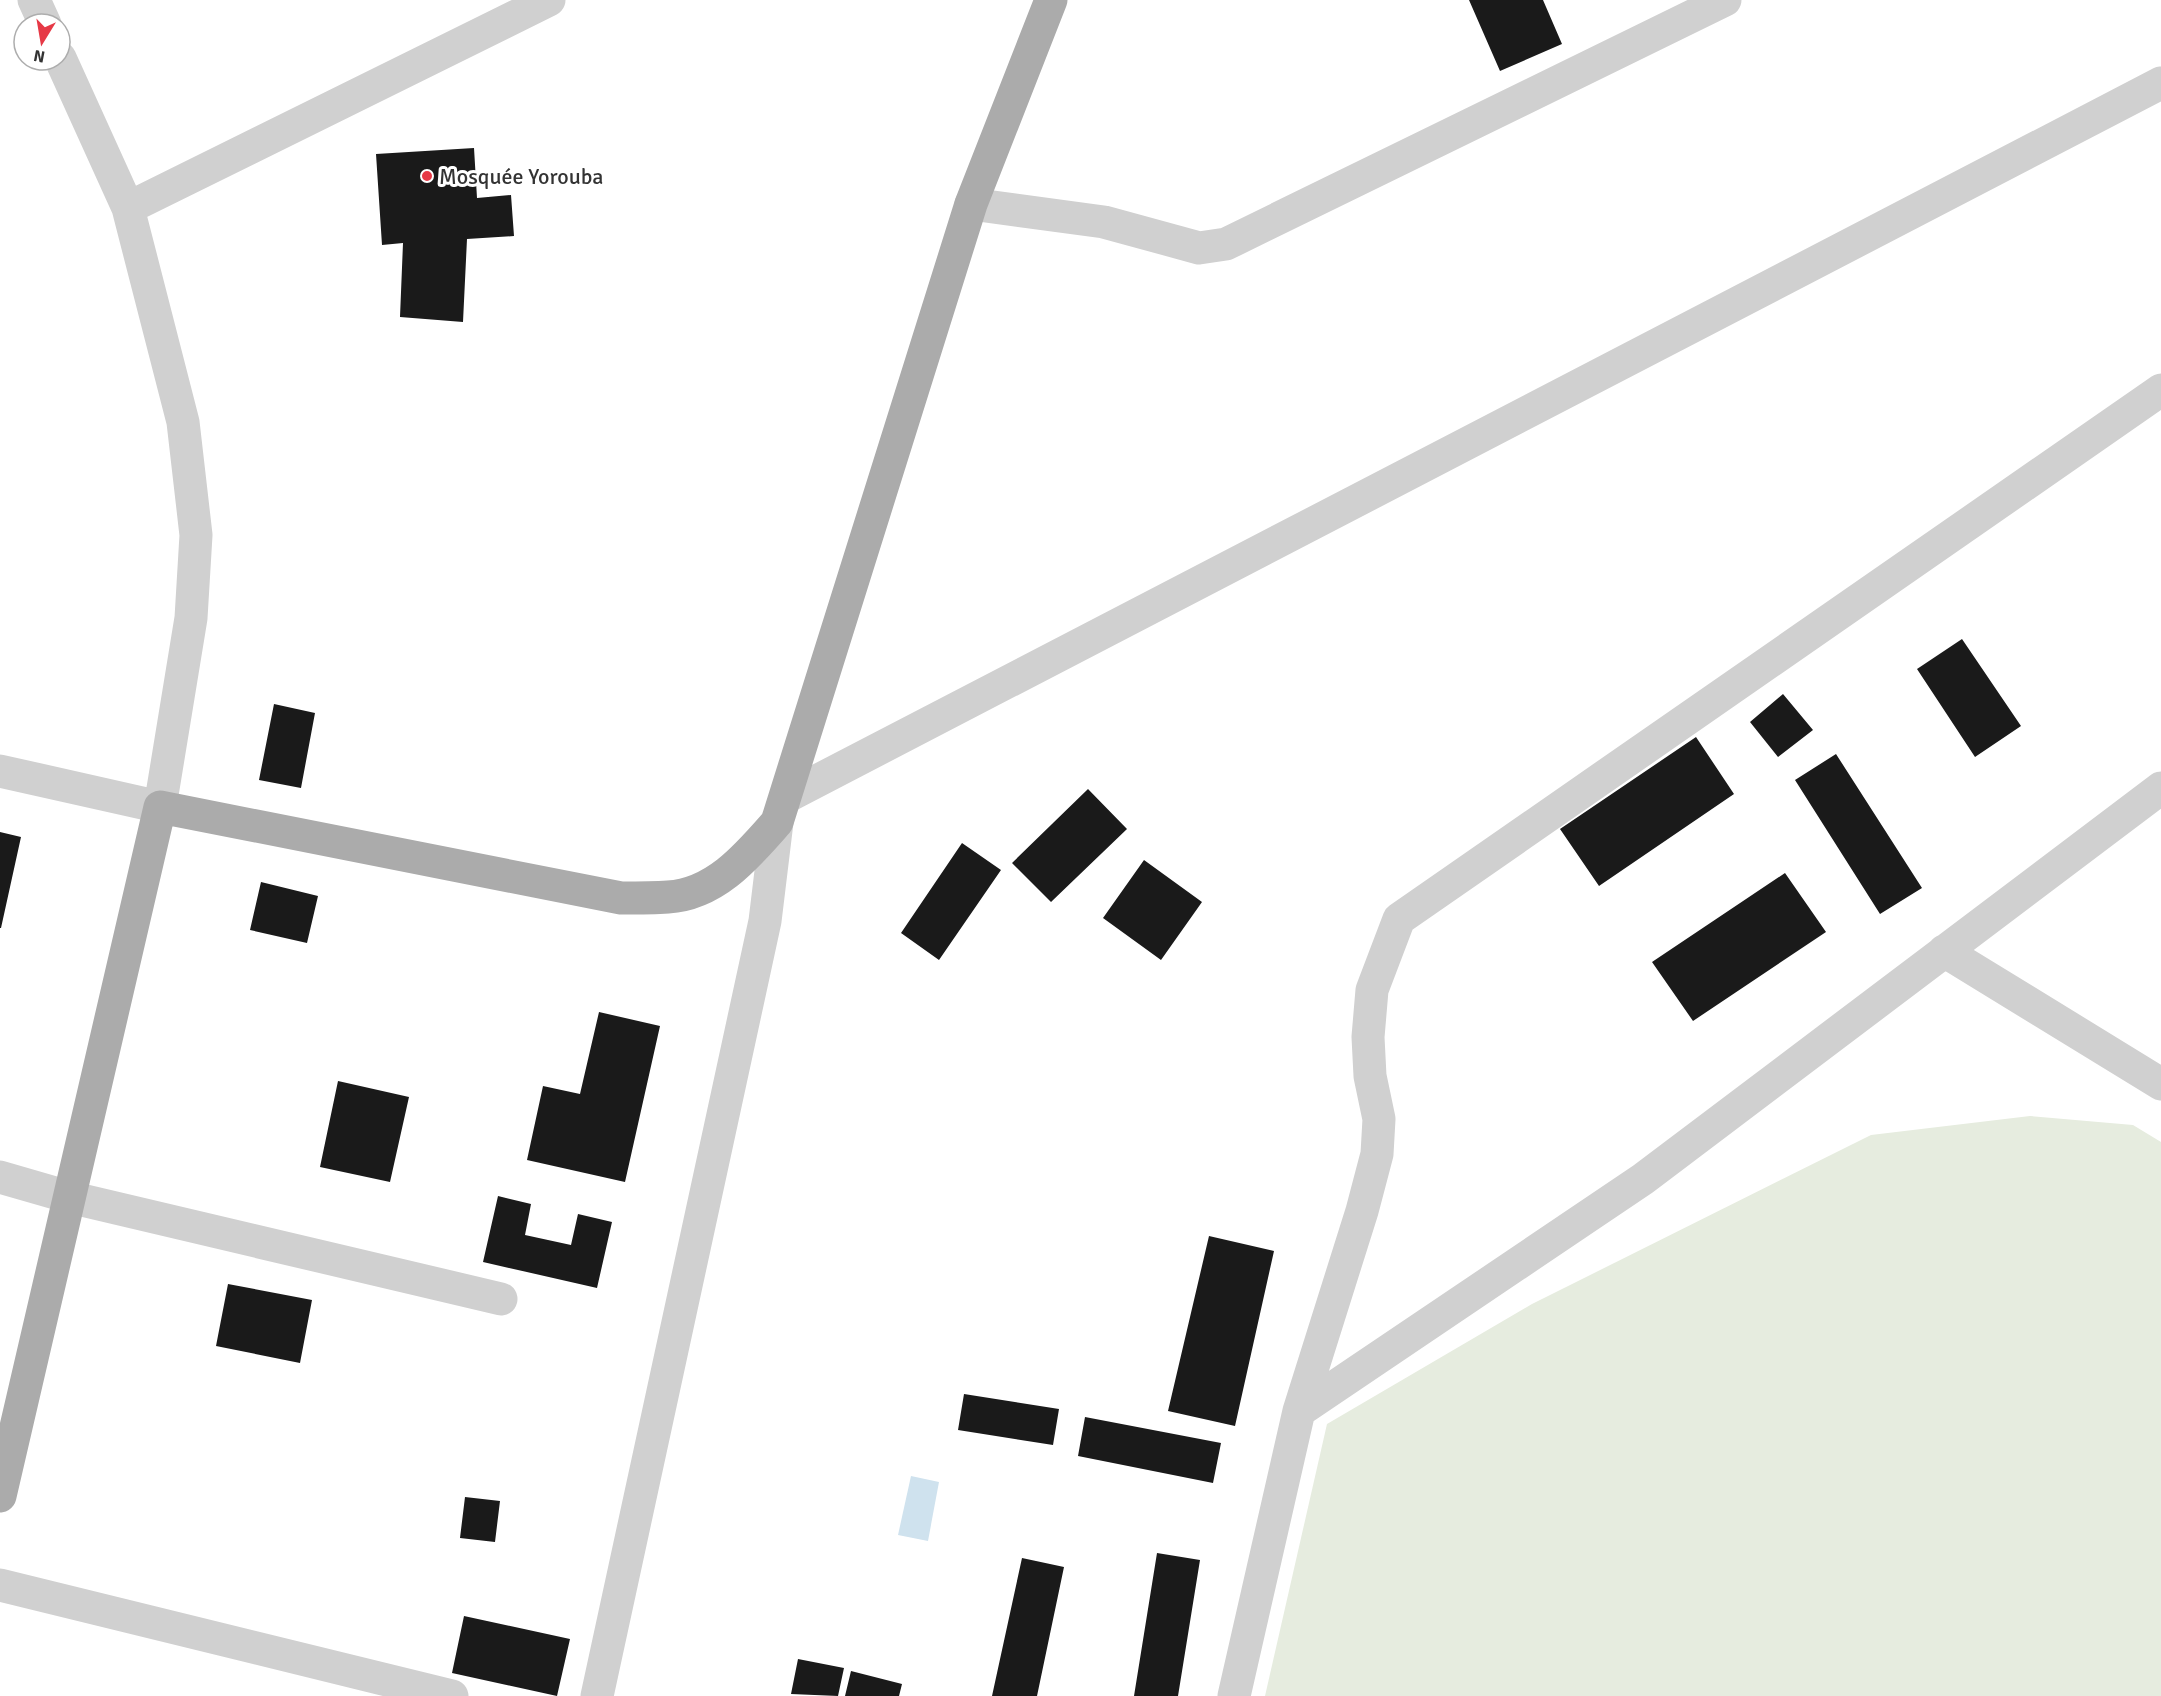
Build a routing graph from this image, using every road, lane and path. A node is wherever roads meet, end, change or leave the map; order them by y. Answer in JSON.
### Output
{"nodes":[{"id":1,"x":549,"y":0,"type":"edge"},
{"id":2,"x":1051,"y":0,"type":"edge"},
{"id":3,"x":1725,"y":0,"type":"edge"},
{"id":4,"x":66,"y":72,"type":"edge"},
{"id":5,"x":2161,"y":83,"type":"edge"},
{"id":6,"x":971,"y":204,"type":"junction"},
{"id":7,"x":128,"y":208,"type":"junction"},
{"id":8,"x":2161,"y":390,"type":"edge"},
{"id":9,"x":0,"y":771,"type":"edge"},
{"id":10,"x":2161,"y":788,"type":"edge"},
{"id":11,"x":160,"y":807,"type":"junction"},
{"id":12,"x":782,"y":809,"type":"junction"},
{"id":13,"x":1944,"y":951,"type":"junction"},
{"id":14,"x":2161,"y":1084,"type":"edge"},
{"id":15,"x":0,"y":1177,"type":"edge"},
{"id":16,"x":69,"y":1197,"type":"junction"},
{"id":17,"x":501,"y":1299,"type":"dead end"},
{"id":18,"x":1299,"y":1411,"type":"junction"},
{"id":19,"x":0,"y":1496,"type":"edge"},
{"id":20,"x":0,"y":1585,"type":"edge"},
{"id":21,"x":452,"y":1696,"type":"edge"},
{"id":22,"x":597,"y":1696,"type":"edge"},
{"id":23,"x":1234,"y":1696,"type":"edge"}],
"edges":[{"from":1,"to":7,"type":"street"},
{"from":2,"to":6,"type":"main road"},
{"from":3,"to":6,"type":"street"},
{"from":4,"to":7,"type":"street"},
{"from":5,"to":12,"type":"street"},
{"from":6,"to":12,"type":"main road"},
{"from":7,"to":11,"type":"street"},
{"from":8,"to":18,"type":"street"},
{"from":9,"to":11,"type":"street"},
{"from":10,"to":13,"type":"street"},
{"from":11,"to":12,"type":"main road"},
{"from":11,"to":16,"type":"main road"},
{"from":12,"to":22,"type":"street"},
{"from":13,"to":14,"type":"street"},
{"from":13,"to":18,"type":"street"},
{"from":15,"to":16,"type":"street"},
{"from":16,"to":17,"type":"street"},
{"from":16,"to":19,"type":"main road"},
{"from":18,"to":23,"type":"street"},
{"from":20,"to":21,"type":"street"}]}
